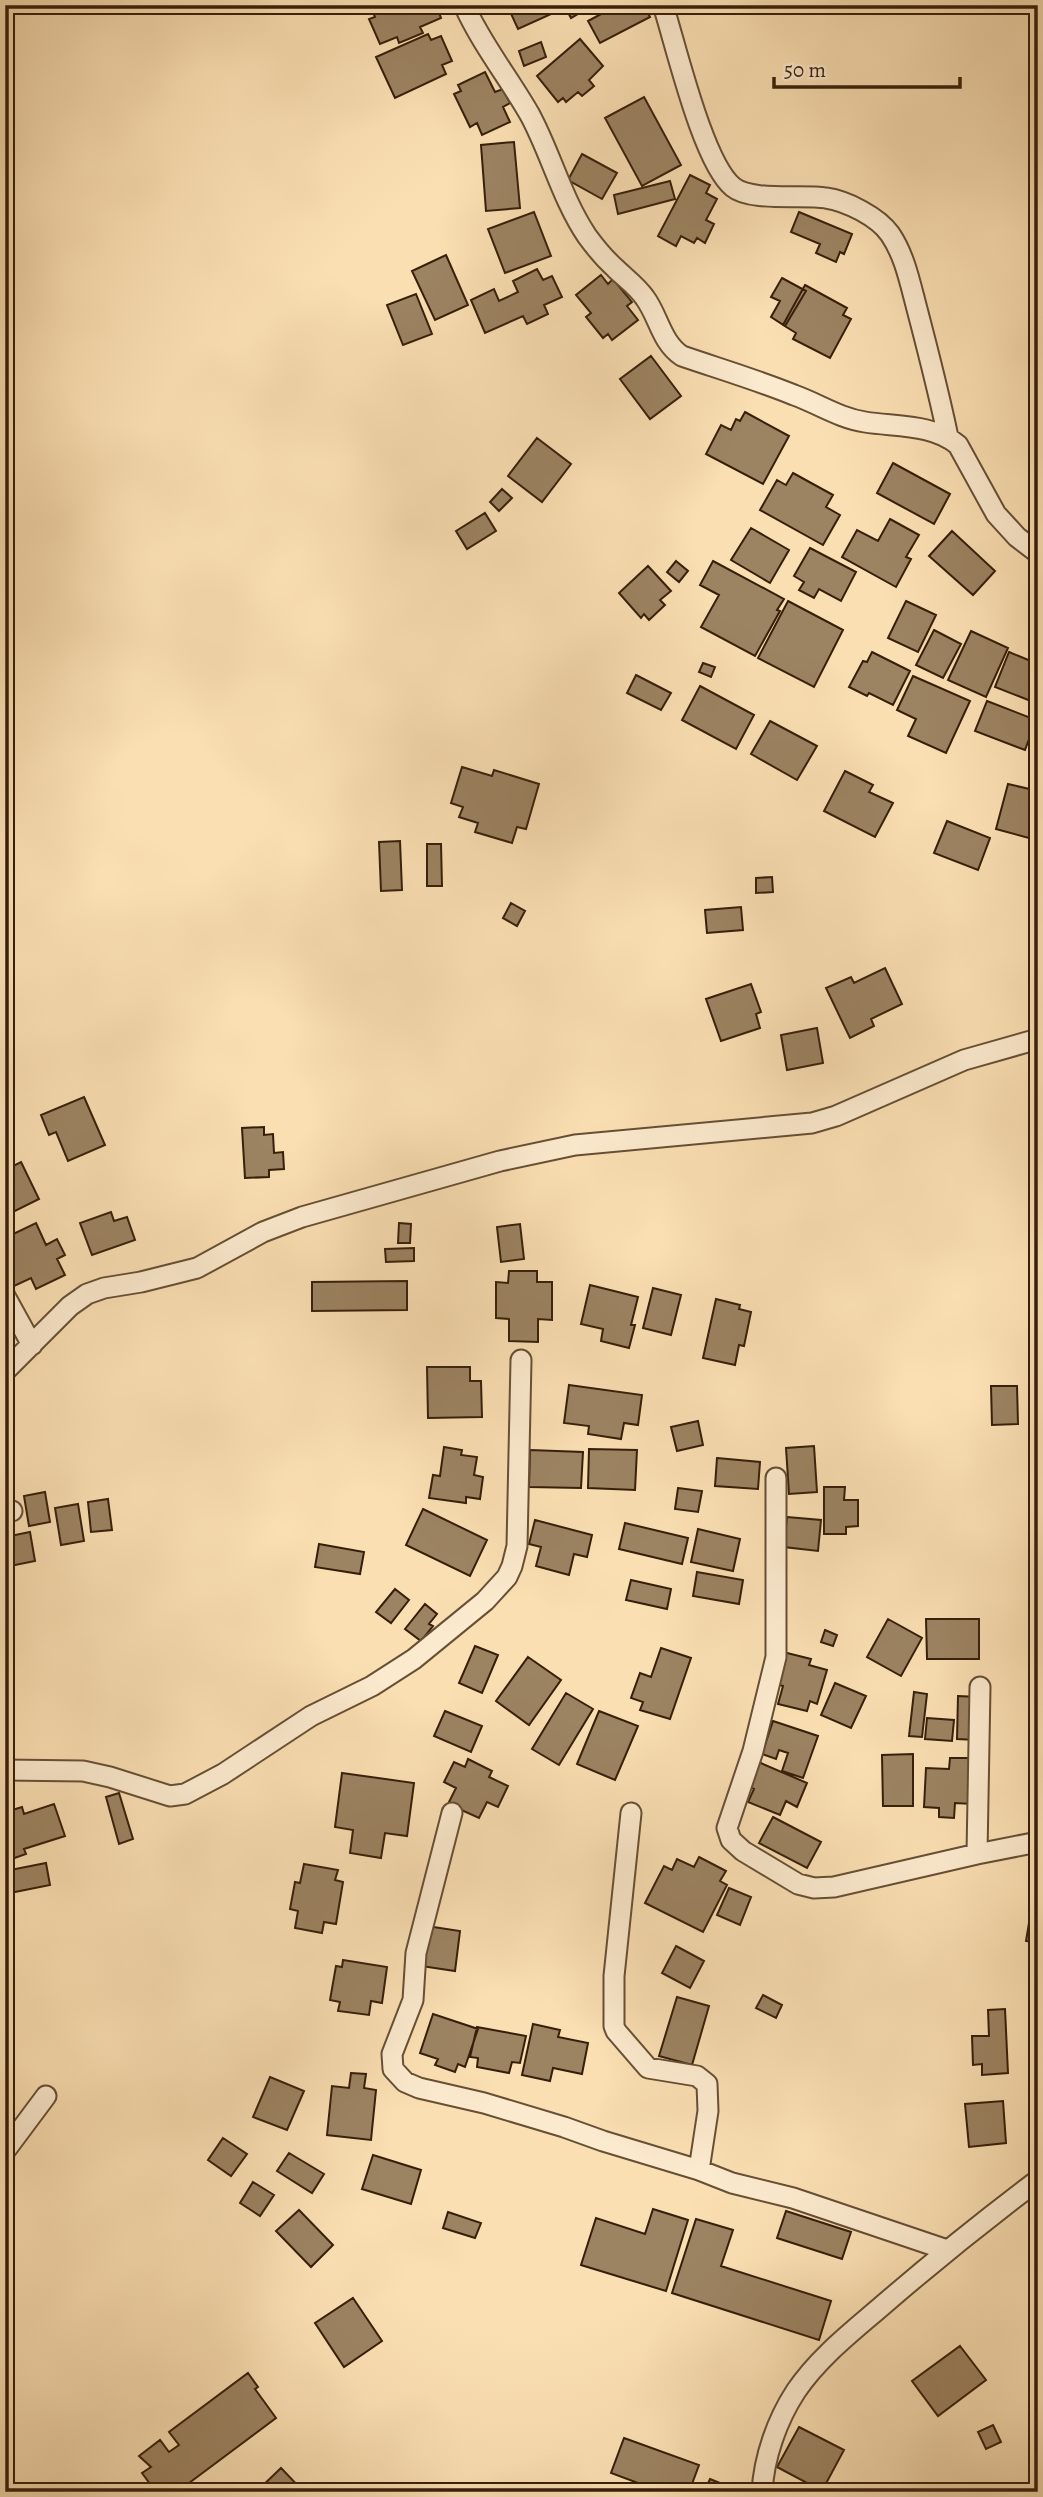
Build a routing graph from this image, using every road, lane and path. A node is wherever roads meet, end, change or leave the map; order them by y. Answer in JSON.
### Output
{"nodes":[{"id":1,"x":464,"y":5,"type":"edge"},
{"id":2,"x":663,"y":5,"type":"edge"},
{"id":3,"x":948,"y":437,"type":"junction"},
{"id":4,"x":1038,"y":553,"type":"edge"},
{"id":5,"x":1038,"y":1039,"type":"edge"},
{"id":6,"x":5,"y":1296,"type":"edge"},
{"id":7,"x":32,"y":1345,"type":"junction"},
{"id":8,"x":521,"y":1360,"type":"dead end"},
{"id":9,"x":5,"y":1371,"type":"edge"},
{"id":10,"x":776,"y":1478,"type":"dead end"},
{"id":11,"x":980,"y":1687,"type":"dead end"},
{"id":12,"x":5,"y":1770,"type":"edge"},
{"id":13,"x":452,"y":1813,"type":"dead end"},
{"id":14,"x":631,"y":1813,"type":"dead end"},
{"id":15,"x":1038,"y":1842,"type":"edge"},
{"id":16,"x":977,"y":1854,"type":"junction"},
{"id":17,"x":46,"y":2096,"type":"dead end"},
{"id":18,"x":5,"y":2151,"type":"edge"},
{"id":19,"x":698,"y":2170,"type":"junction"},
{"id":20,"x":1038,"y":2180,"type":"edge"},
{"id":21,"x":947,"y":2250,"type":"junction"},
{"id":22,"x":762,"y":2492,"type":"edge"}],
"edges":[{"from":1,"to":3,"type":"street"},
{"from":2,"to":3,"type":"street"},
{"from":3,"to":4,"type":"street"},
{"from":5,"to":7,"type":"street"},
{"from":6,"to":7,"type":"street"},
{"from":7,"to":9,"type":"street"},
{"from":8,"to":12,"type":"street"},
{"from":10,"to":16,"type":"street"},
{"from":11,"to":16,"type":"street"},
{"from":13,"to":19,"type":"street"},
{"from":14,"to":19,"type":"street"},
{"from":15,"to":16,"type":"street"},
{"from":17,"to":18,"type":"street"},
{"from":19,"to":21,"type":"street"},
{"from":20,"to":21,"type":"street"},
{"from":21,"to":22,"type":"street"}]}
